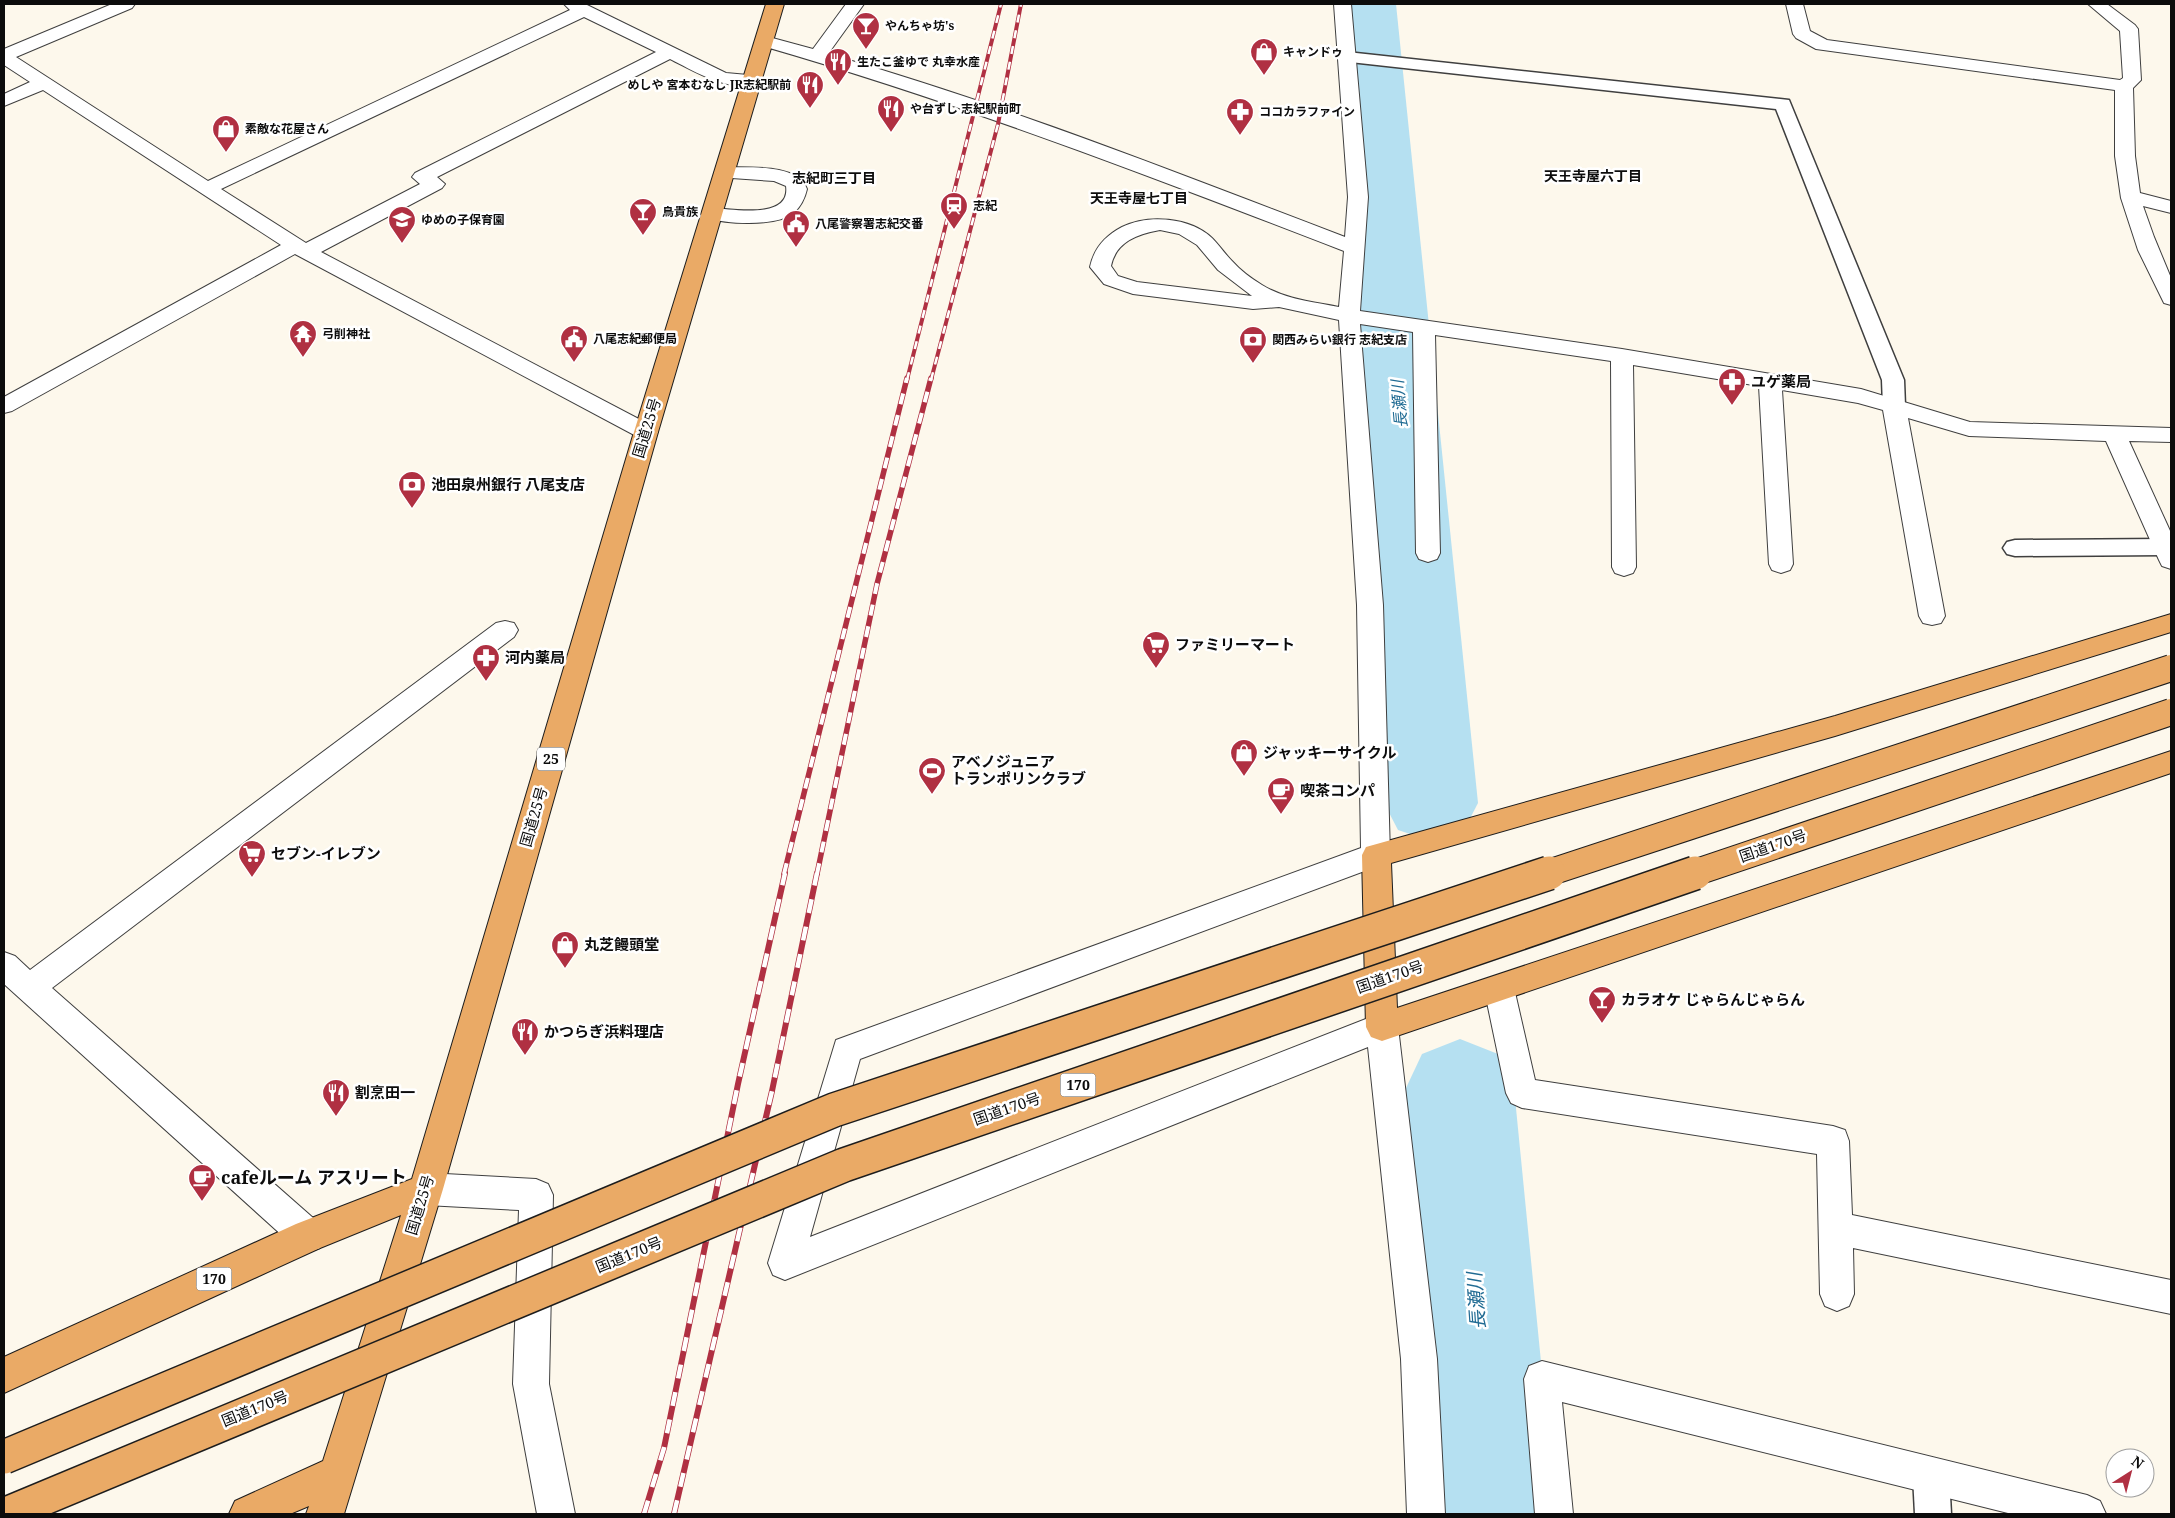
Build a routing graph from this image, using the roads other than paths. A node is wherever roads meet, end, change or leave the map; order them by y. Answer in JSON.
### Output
{"nodes":[{"id":1,"x":126,"y":4,"type":"edge"},
{"id":2,"x":775,"y":4,"type":"edge"},
{"id":3,"x":856,"y":4,"type":"edge"},
{"id":4,"x":1343,"y":4,"type":"edge"},
{"id":5,"x":1795,"y":4,"type":"edge"},
{"id":6,"x":2097,"y":4,"type":"edge"},
{"id":7,"x":578,"y":7,"type":"edge"},
{"id":8,"x":765,"y":41,"type":"junction"},
{"id":9,"x":669,"y":53,"type":"junction"},
{"id":10,"x":818,"y":55,"type":"junction"},
{"id":11,"x":4,"y":56,"type":"edge"},
{"id":12,"x":1347,"y":57,"type":"junction"},
{"id":13,"x":754,"y":80,"type":"junction"},
{"id":14,"x":43,"y":83,"type":"junction"},
{"id":15,"x":2124,"y":86,"type":"junction"},
{"id":16,"x":4,"y":101,"type":"edge"},
{"id":17,"x":724,"y":173,"type":"junction"},
{"id":18,"x":206,"y":189,"type":"junction"},
{"id":19,"x":2131,"y":197,"type":"junction"},
{"id":20,"x":2171,"y":207,"type":"edge"},
{"id":21,"x":713,"y":214,"type":"junction"},
{"id":22,"x":1355,"y":248,"type":"junction"},
{"id":23,"x":300,"y":249,"type":"junction"},
{"id":24,"x":2171,"y":299,"type":"edge"},
{"id":25,"x":1279,"y":301,"type":"junction"},
{"id":26,"x":1350,"y":316,"type":"junction"},
{"id":27,"x":1424,"y":327,"type":"junction"},
{"id":28,"x":1622,"y":356,"type":"junction"},
{"id":29,"x":1770,"y":381,"type":"junction"},
{"id":30,"x":4,"y":406,"type":"edge"},
{"id":31,"x":1894,"y":406,"type":"junction"},
{"id":32,"x":646,"y":432,"type":"junction"},
{"id":33,"x":2114,"y":433,"type":"junction"},
{"id":34,"x":2171,"y":435,"type":"edge"},
{"id":35,"x":2015,"y":548,"type":"dead end"},
{"id":36,"x":1428,"y":552,"type":"dead end"},
{"id":37,"x":2168,"y":554,"type":"edge"},
{"id":38,"x":1781,"y":564,"type":"dead end"},
{"id":39,"x":1624,"y":567,"type":"dead end"},
{"id":40,"x":1932,"y":616,"type":"dead end"},
{"id":41,"x":2171,"y":623,"type":"edge"},
{"id":42,"x":505,"y":630,"type":"dead end"},
{"id":43,"x":2171,"y":668,"type":"edge"},
{"id":44,"x":2171,"y":712,"type":"edge"},
{"id":45,"x":2171,"y":762,"type":"edge"},
{"id":46,"x":1376,"y":855,"type":"junction"},
{"id":47,"x":4,"y":965,"type":"edge"},
{"id":48,"x":29,"y":988,"type":"junction"},
{"id":49,"x":1499,"y":988,"type":"junction"},
{"id":50,"x":1382,"y":1027,"type":"junction"},
{"id":51,"x":426,"y":1189,"type":"junction"},
{"id":52,"x":1835,"y":1228,"type":"junction"},
{"id":53,"x":308,"y":1236,"type":"junction"},
{"id":54,"x":1837,"y":1294,"type":"dead end"},
{"id":55,"x":2171,"y":1297,"type":"edge"},
{"id":56,"x":4,"y":1375,"type":"edge"},
{"id":57,"x":4,"y":1457,"type":"edge"},
{"id":58,"x":336,"y":1474,"type":"junction"},
{"id":59,"x":1931,"y":1476,"type":"junction"},
{"id":60,"x":6,"y":1514,"type":"edge"},
{"id":61,"x":248,"y":1514,"type":"edge"},
{"id":62,"x":325,"y":1514,"type":"edge"},
{"id":63,"x":556,"y":1514,"type":"edge"},
{"id":64,"x":1426,"y":1514,"type":"edge"},
{"id":65,"x":1554,"y":1514,"type":"edge"},
{"id":66,"x":1933,"y":1514,"type":"edge"},
{"id":67,"x":2087,"y":1514,"type":"edge"}],
"edges":[{"from":1,"to":11,"type":"street"},
{"from":2,"to":8,"type":"highway","name":"国道25号","number":"25"},
{"from":3,"to":10,"type":"street"},
{"from":4,"to":12,"type":"street"},
{"from":5,"to":15,"type":"street"},
{"from":6,"to":15,"type":"street"},
{"from":7,"to":9,"type":"street"},
{"from":7,"to":18,"type":"street"},
{"from":8,"to":10,"type":"street"},
{"from":8,"to":13,"type":"highway","name":"国道25号","number":"25"},
{"from":9,"to":13,"type":"street"},
{"from":9,"to":23,"type":"street"},
{"from":10,"to":22,"type":"street"},
{"from":11,"to":14,"type":"street"},
{"from":12,"to":22,"type":"street"},
{"from":12,"to":31,"type":"lane"},
{"from":13,"to":17,"type":"highway","name":"国道25号","number":"25"},
{"from":14,"to":16,"type":"street"},
{"from":14,"to":18,"type":"street"},
{"from":15,"to":19,"type":"street"},
{"from":17,"to":21,"type":"highway","name":"国道25号","number":"25"},
{"from":17,"to":21,"type":"street"},
{"from":18,"to":23,"type":"street"},
{"from":19,"to":20,"type":"street"},
{"from":19,"to":24,"type":"street"},
{"from":21,"to":32,"type":"highway","name":"国道25号","number":"25"},
{"from":22,"to":26,"type":"street"},
{"from":23,"to":30,"type":"street"},
{"from":23,"to":32,"type":"street"},
{"from":25,"to":25,"type":"street"},
{"from":25,"to":26,"type":"street"},
{"from":26,"to":27,"type":"street"},
{"from":26,"to":46,"type":"street"},
{"from":27,"to":28,"type":"street"},
{"from":27,"to":36,"type":"street"},
{"from":28,"to":29,"type":"street"},
{"from":28,"to":39,"type":"street"},
{"from":29,"to":31,"type":"street"},
{"from":29,"to":38,"type":"street"},
{"from":31,"to":33,"type":"street"},
{"from":31,"to":40,"type":"street"},
{"from":32,"to":51,"type":"highway","name":"国道25号","number":"25"},
{"from":33,"to":34,"type":"street"},
{"from":33,"to":37,"type":"street"},
{"from":35,"to":37,"type":"lane"},
{"from":41,"to":46,"type":"highway"},
{"from":42,"to":48,"type":"street"},
{"from":43,"to":57,"type":"highway","bridge":true},
{"from":44,"to":60,"type":"highway","name":"国道170号","number":"170","bridge":true},
{"from":45,"to":49,"type":"highway"},
{"from":46,"to":50,"type":"highway"},
{"from":46,"to":50,"type":"street"},
{"from":47,"to":48,"type":"street"},
{"from":48,"to":53,"type":"street"},
{"from":49,"to":50,"type":"highway"},
{"from":49,"to":52,"type":"street"},
{"from":50,"to":64,"type":"street"},
{"from":51,"to":53,"type":"highway","number":"170"},
{"from":51,"to":58,"type":"highway","name":"国道25号","number":"25"},
{"from":51,"to":63,"type":"street"},
{"from":52,"to":54,"type":"street"},
{"from":52,"to":55,"type":"street"},
{"from":53,"to":56,"type":"highway","number":"170"},
{"from":58,"to":61,"type":"highway"},
{"from":58,"to":62,"type":"highway","name":"国道25号","number":"25"},
{"from":59,"to":65,"type":"street"},
{"from":59,"to":66,"type":"lane"},
{"from":59,"to":67,"type":"street"}]}
